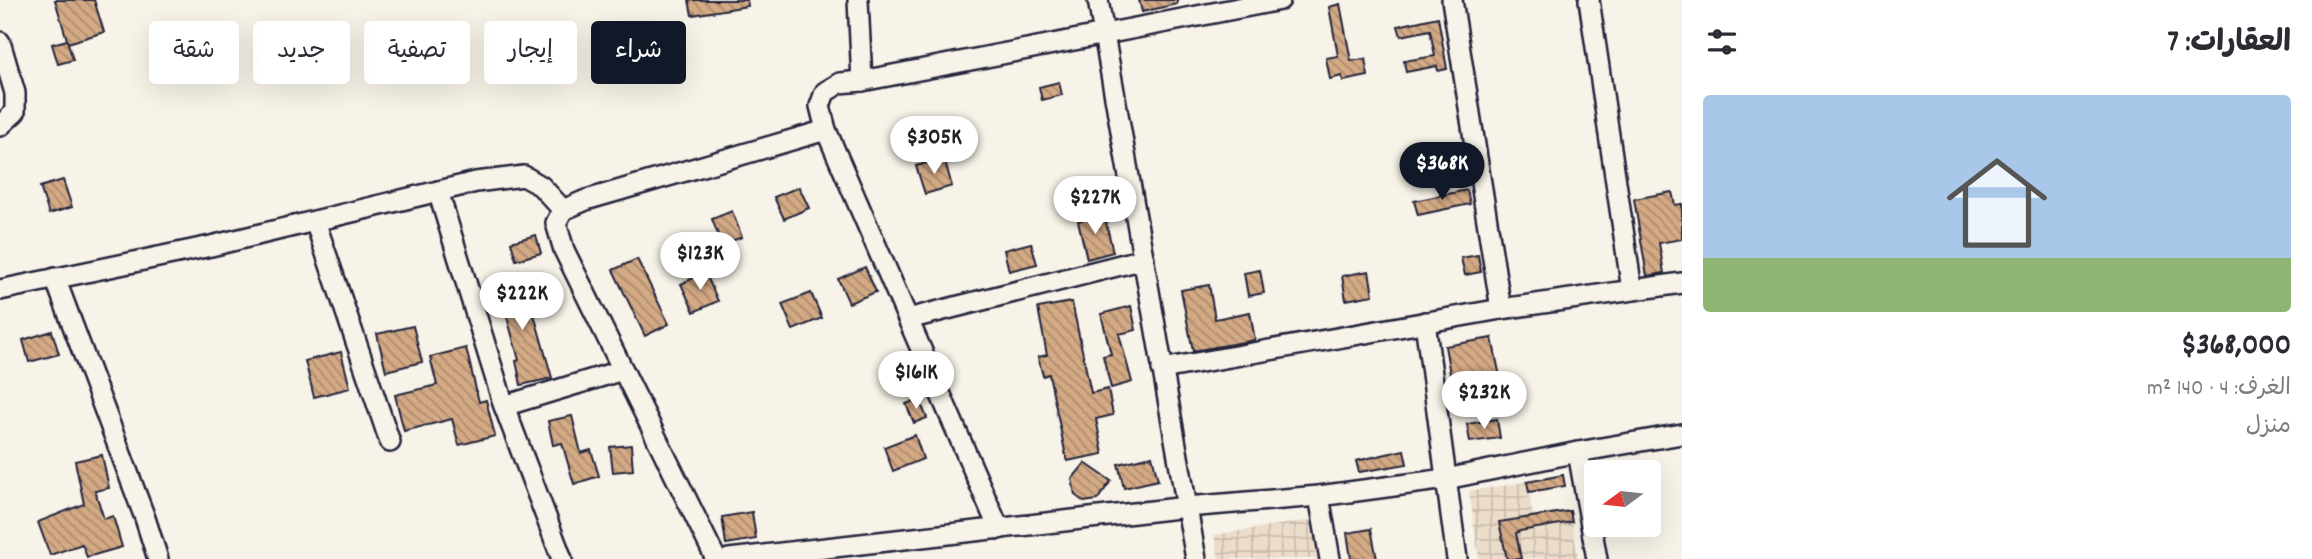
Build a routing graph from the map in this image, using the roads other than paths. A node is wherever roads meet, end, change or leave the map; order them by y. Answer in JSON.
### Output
{"nodes":[{"id":1,"x":858,"y":0,"type":"edge"},
{"id":2,"x":1098,"y":0,"type":"edge"},
{"id":3,"x":1280,"y":0,"type":"edge"},
{"id":4,"x":1452,"y":0,"type":"edge"},
{"id":5,"x":1589,"y":0,"type":"edge"},
{"id":6,"x":1106,"y":34,"type":"junction"},
{"id":7,"x":0,"y":42,"type":"edge"},
{"id":8,"x":862,"y":81,"type":"junction"},
{"id":9,"x":0,"y":126,"type":"edge"},
{"id":10,"x":826,"y":130,"type":"junction"},
{"id":11,"x":438,"y":191,"type":"junction"},
{"id":12,"x":563,"y":209,"type":"junction"},
{"id":13,"x":315,"y":221,"type":"junction"},
{"id":14,"x":1144,"y":258,"type":"junction"},
{"id":15,"x":55,"y":278,"type":"junction"},
{"id":16,"x":1682,"y":283,"type":"edge"},
{"id":17,"x":0,"y":290,"type":"edge"},
{"id":18,"x":1632,"y":290,"type":"junction"},
{"id":19,"x":1501,"y":309,"type":"junction"},
{"id":20,"x":908,"y":319,"type":"junction"},
{"id":21,"x":1425,"y":323,"type":"junction"},
{"id":22,"x":1162,"y":369,"type":"junction"},
{"id":23,"x":623,"y":370,"type":"junction"},
{"id":24,"x":504,"y":406,"type":"junction"},
{"id":25,"x":1682,"y":434,"type":"edge"},
{"id":26,"x":390,"y":442,"type":"dead end"},
{"id":27,"x":1578,"y":452,"type":"junction"},
{"id":28,"x":1446,"y":479,"type":"junction"},
{"id":29,"x":1319,"y":496,"type":"junction"},
{"id":30,"x":1187,"y":507,"type":"junction"},
{"id":31,"x":999,"y":529,"type":"junction"},
{"id":32,"x":158,"y":559,"type":"edge"},
{"id":33,"x":562,"y":559,"type":"edge"},
{"id":34,"x":716,"y":559,"type":"edge"},
{"id":35,"x":729,"y":559,"type":"edge"},
{"id":36,"x":1196,"y":559,"type":"edge"},
{"id":37,"x":1330,"y":559,"type":"edge"},
{"id":38,"x":1457,"y":559,"type":"edge"},
{"id":39,"x":1597,"y":559,"type":"edge"}],
"edges":[{"from":1,"to":8,"type":"street"},
{"from":2,"to":6,"type":"street"},
{"from":3,"to":6,"type":"street"},
{"from":4,"to":19,"type":"street"},
{"from":5,"to":18,"type":"street"},
{"from":6,"to":8,"type":"street"},
{"from":6,"to":14,"type":"street"},
{"from":7,"to":9,"type":"street"},
{"from":8,"to":10,"type":"street"},
{"from":10,"to":12,"type":"street"},
{"from":10,"to":20,"type":"street"},
{"from":11,"to":12,"type":"street"},
{"from":11,"to":13,"type":"street"},
{"from":11,"to":24,"type":"street"},
{"from":12,"to":23,"type":"street"},
{"from":13,"to":15,"type":"street"},
{"from":13,"to":26,"type":"street"},
{"from":14,"to":20,"type":"street"},
{"from":14,"to":22,"type":"street"},
{"from":15,"to":17,"type":"street"},
{"from":15,"to":32,"type":"street"},
{"from":16,"to":18,"type":"street"},
{"from":18,"to":19,"type":"street"},
{"from":19,"to":21,"type":"street"},
{"from":20,"to":31,"type":"street"},
{"from":21,"to":22,"type":"street"},
{"from":21,"to":28,"type":"street"},
{"from":22,"to":30,"type":"street"},
{"from":23,"to":24,"type":"street"},
{"from":23,"to":34,"type":"street"},
{"from":24,"to":33,"type":"street"},
{"from":25,"to":27,"type":"street"},
{"from":27,"to":28,"type":"street"},
{"from":27,"to":39,"type":"street"},
{"from":28,"to":29,"type":"street"},
{"from":28,"to":38,"type":"street"},
{"from":29,"to":30,"type":"street"},
{"from":29,"to":37,"type":"street"},
{"from":30,"to":31,"type":"street"},
{"from":30,"to":36,"type":"street"},
{"from":31,"to":35,"type":"street"}]}
